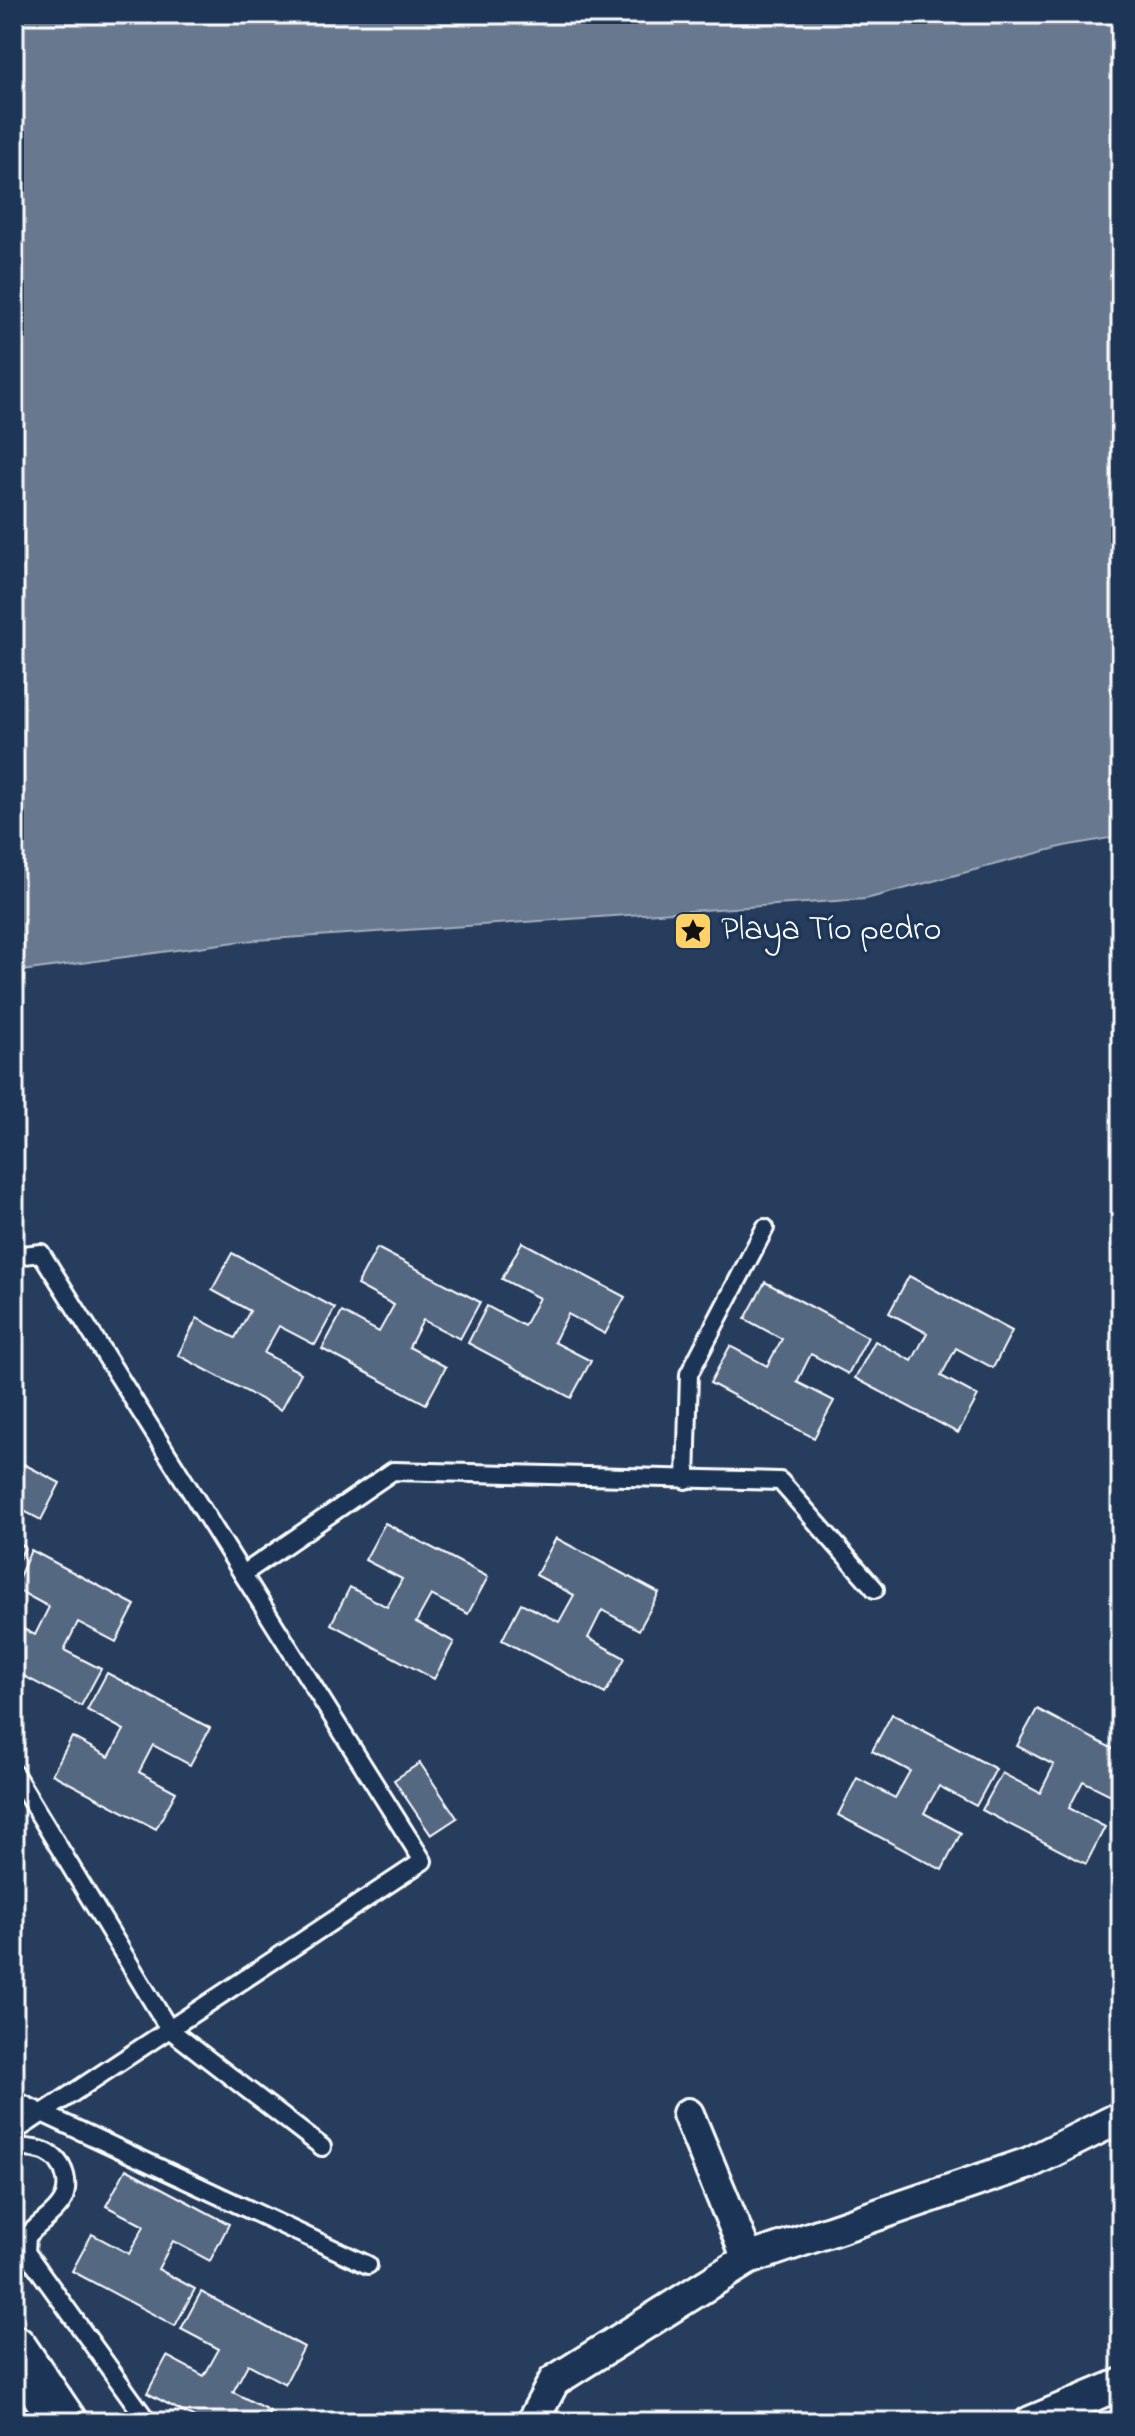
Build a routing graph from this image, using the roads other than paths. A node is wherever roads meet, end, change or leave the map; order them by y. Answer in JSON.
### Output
{"nodes":[{"id":1,"x":765,"y":1228,"type":"dead end"},
{"id":2,"x":14,"y":1256,"type":"edge"},
{"id":3,"x":686,"y":1480,"type":"junction"},
{"id":4,"x":243,"y":1574,"type":"junction"},
{"id":5,"x":875,"y":1589,"type":"dead end"},
{"id":6,"x":14,"y":1773,"type":"edge"},
{"id":7,"x":169,"y":2029,"type":"junction"},
{"id":8,"x":14,"y":2100,"type":"edge"},
{"id":9,"x":43,"y":2113,"type":"junction"},
{"id":10,"x":688,"y":2114,"type":"dead end"},
{"id":11,"x":1121,"y":2117,"type":"edge"},
{"id":12,"x":14,"y":2132,"type":"edge"},
{"id":13,"x":14,"y":2147,"type":"edge"},
{"id":14,"x":322,"y":2147,"type":"dead end"},
{"id":15,"x":748,"y":2259,"type":"junction"},
{"id":16,"x":368,"y":2265,"type":"dead end"},
{"id":17,"x":14,"y":2348,"type":"edge"},
{"id":18,"x":1121,"y":2384,"type":"edge"},
{"id":19,"x":64,"y":2422,"type":"edge"},
{"id":20,"x":148,"y":2422,"type":"edge"},
{"id":21,"x":532,"y":2422,"type":"edge"},
{"id":22,"x":1030,"y":2422,"type":"edge"}],
"edges":[{"from":1,"to":3,"type":"lane"},
{"from":2,"to":4,"type":"lane"},
{"from":3,"to":4,"type":"lane"},
{"from":3,"to":5,"type":"lane"},
{"from":4,"to":7,"type":"lane"},
{"from":6,"to":7,"type":"lane"},
{"from":7,"to":9,"type":"lane"},
{"from":7,"to":14,"type":"lane"},
{"from":8,"to":9,"type":"lane"},
{"from":9,"to":12,"type":"lane"},
{"from":9,"to":16,"type":"lane"},
{"from":10,"to":15,"type":"street"},
{"from":11,"to":15,"type":"street"},
{"from":13,"to":20,"type":"lane"},
{"from":15,"to":21,"type":"street"},
{"from":17,"to":19,"type":"main road"},
{"from":18,"to":22,"type":"street"}]}
